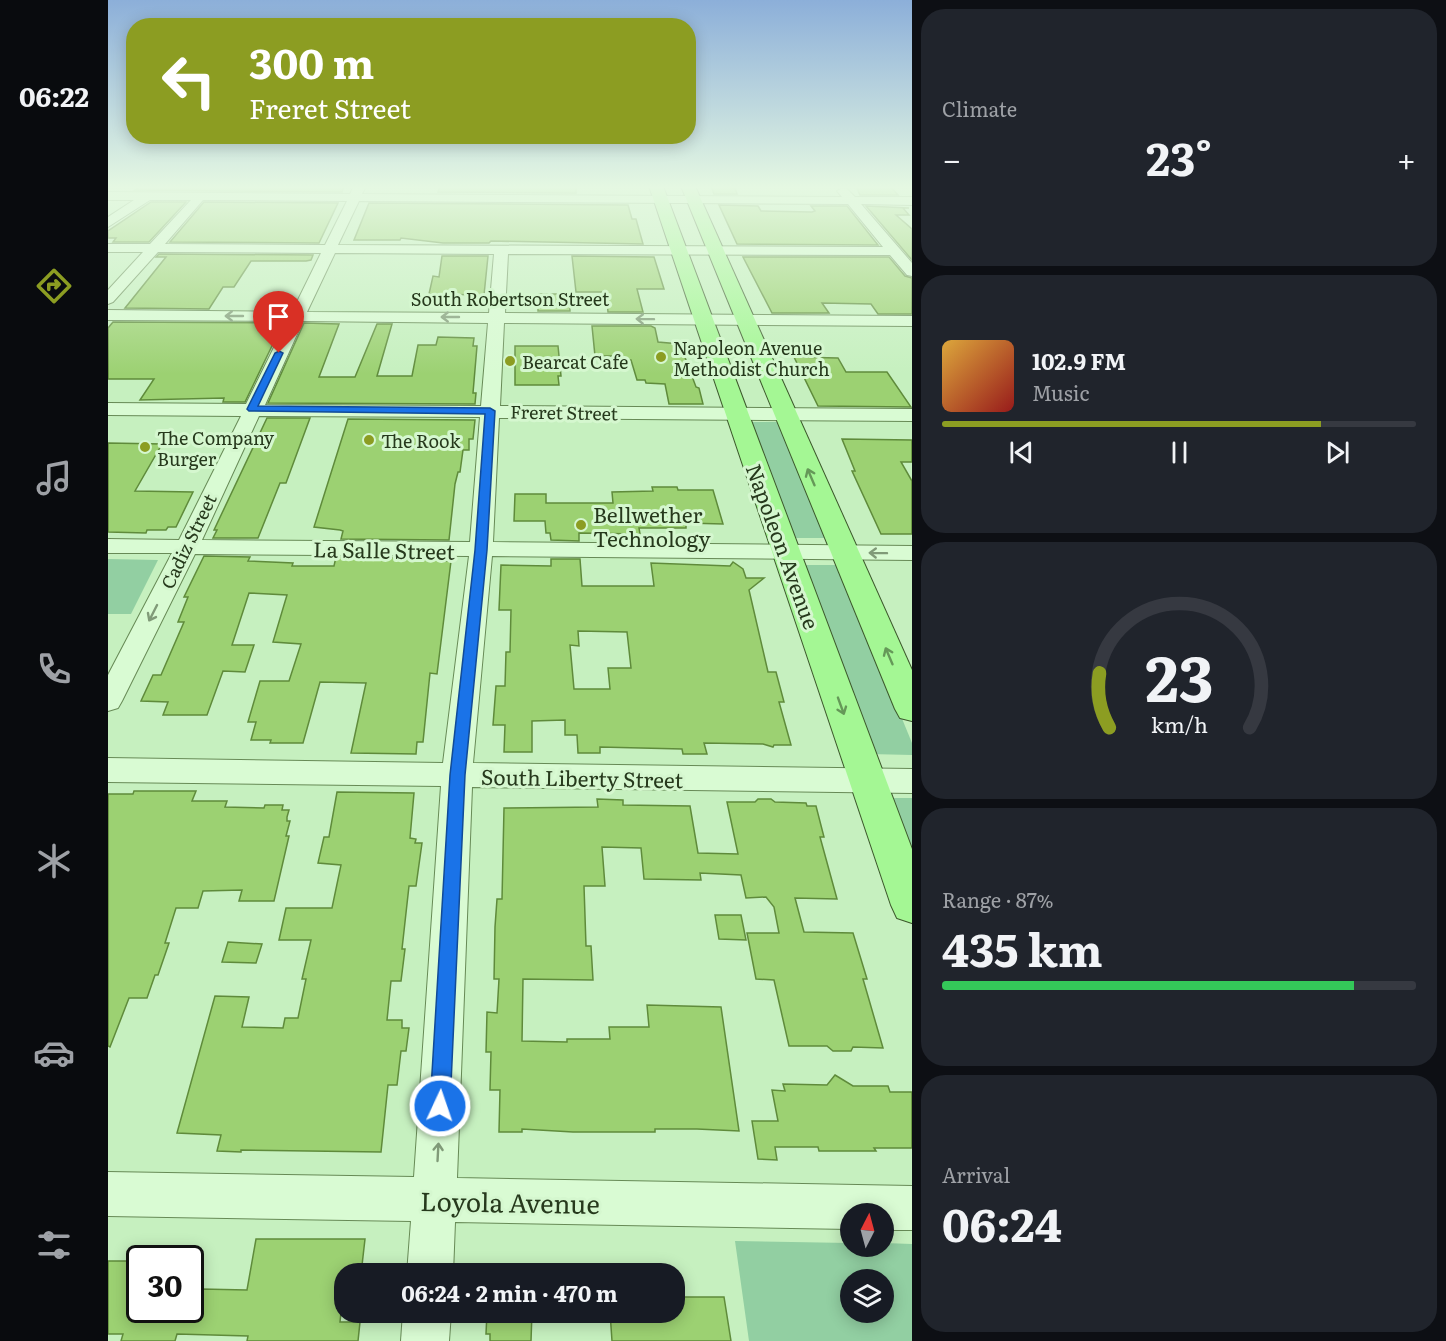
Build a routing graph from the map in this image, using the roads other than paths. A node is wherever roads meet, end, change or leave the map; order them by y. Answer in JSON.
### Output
{"nodes":[{"id":1,"x":154,"y":248,"type":"edge"},
{"id":2,"x":332,"y":248,"type":"edge"},
{"id":3,"x":430,"y":249,"type":"edge"},
{"id":4,"x":501,"y":249,"type":"junction"},
{"id":5,"x":892,"y":249,"type":"edge"},
{"id":6,"x":679,"y":250,"type":"junction"},
{"id":7,"x":715,"y":250,"type":"junction"},
{"id":8,"x":894,"y":251,"type":"junction"},
{"id":9,"x":912,"y":272,"type":"edge"},
{"id":10,"x":108,"y":299,"type":"edge"},
{"id":11,"x":108,"y":315,"type":"edge"},
{"id":12,"x":297,"y":317,"type":"junction"},
{"id":13,"x":497,"y":318,"type":"junction"},
{"id":14,"x":703,"y":320,"type":"junction"},
{"id":15,"x":744,"y":320,"type":"junction"},
{"id":16,"x":912,"y":321,"type":"edge"},
{"id":17,"x":108,"y":409,"type":"edge"},
{"id":18,"x":252,"y":409,"type":"junction"},
{"id":19,"x":490,"y":411,"type":"junction"},
{"id":20,"x":736,"y":414,"type":"junction"},
{"id":21,"x":785,"y":414,"type":"junction"},
{"id":22,"x":912,"y":415,"type":"edge"},
{"id":23,"x":108,"y":546,"type":"edge"},
{"id":24,"x":187,"y":547,"type":"junction"},
{"id":25,"x":481,"y":550,"type":"junction"},
{"id":26,"x":786,"y":552,"type":"junction"},
{"id":27,"x":844,"y":552,"type":"junction"},
{"id":28,"x":912,"y":553,"type":"edge"},
{"id":29,"x":108,"y":700,"type":"edge"},
{"id":30,"x":912,"y":709,"type":"edge"},
{"id":31,"x":108,"y":771,"type":"edge"},
{"id":32,"x":457,"y":775,"type":"junction"},
{"id":33,"x":868,"y":781,"type":"junction"},
{"id":34,"x":912,"y":781,"type":"edge"},
{"id":35,"x":912,"y":906,"type":"edge"},
{"id":36,"x":108,"y":1194,"type":"edge"},
{"id":37,"x":435,"y":1200,"type":"junction"},
{"id":38,"x":912,"y":1208,"type":"edge"},
{"id":39,"x":431,"y":1263,"type":"edge"},
{"id":40,"x":426,"y":1323,"type":"edge"},
{"id":41,"x":425,"y":1341,"type":"edge"}],
"edges":[{"from":1,"to":10,"type":"street"},
{"from":2,"to":12,"type":"street","name":"Cadiz Street"},
{"from":3,"to":4,"type":"street"},
{"from":4,"to":6,"type":"street"},
{"from":4,"to":13,"type":"street"},
{"from":5,"to":8,"type":"street"},
{"from":6,"to":7,"type":"street"},
{"from":6,"to":14,"type":"main road","name":"Napoleon Avenue"},
{"from":7,"to":8,"type":"street"},
{"from":7,"to":15,"type":"main road"},
{"from":8,"to":9,"type":"street"},
{"from":12,"to":11,"type":"street","name":"South Robertson Street","one_way":true},
{"from":13,"to":12,"type":"street","name":"South Robertson Street","one_way":true},
{"from":12,"to":18,"type":"street","name":"Cadiz Street"},
{"from":14,"to":13,"type":"street","name":"South Robertson Street","one_way":true},
{"from":13,"to":19,"type":"street"},
{"from":14,"to":15,"type":"street","name":"South Robertson Street"},
{"from":14,"to":20,"type":"main road","name":"Napoleon Avenue"},
{"from":15,"to":16,"type":"street","name":"South Robertson Street"},
{"from":15,"to":21,"type":"main road"},
{"from":17,"to":18,"type":"street","name":"Freret Street"},
{"from":18,"to":19,"type":"street","name":"Freret Street"},
{"from":18,"to":24,"type":"street","name":"Cadiz Street"},
{"from":19,"to":20,"type":"street","name":"Freret Street"},
{"from":19,"to":25,"type":"street"},
{"from":20,"to":21,"type":"street","name":"Freret Street"},
{"from":20,"to":26,"type":"main road","name":"Napoleon Avenue"},
{"from":21,"to":22,"type":"street","name":"Freret Street"},
{"from":27,"to":21,"type":"main road","one_way":true},
{"from":23,"to":24,"type":"street","name":"La Salle Street"},
{"from":24,"to":25,"type":"street","name":"La Salle Street"},
{"from":24,"to":29,"type":"street","name":"Cadiz Street","one_way":true},
{"from":25,"to":26,"type":"street","name":"La Salle Street"},
{"from":25,"to":32,"type":"street"},
{"from":26,"to":27,"type":"street","name":"La Salle Street"},
{"from":26,"to":33,"type":"main road","name":"Napoleon Avenue","one_way":true},
{"from":28,"to":27,"type":"street","name":"La Salle Street","one_way":true},
{"from":30,"to":27,"type":"main road","one_way":true},
{"from":31,"to":32,"type":"street","name":"South Liberty Street"},
{"from":32,"to":33,"type":"street","name":"South Liberty Street"},
{"from":37,"to":32,"type":"street","one_way":true},
{"from":33,"to":34,"type":"street","name":"South Liberty Street"},
{"from":33,"to":35,"type":"main road","name":"Napoleon Avenue"},
{"from":36,"to":37,"type":"street","name":"Loyola Avenue"},
{"from":37,"to":38,"type":"street","name":"Loyola Avenue"},
{"from":37,"to":39,"type":"street"},
{"from":40,"to":41,"type":"street"}]}
